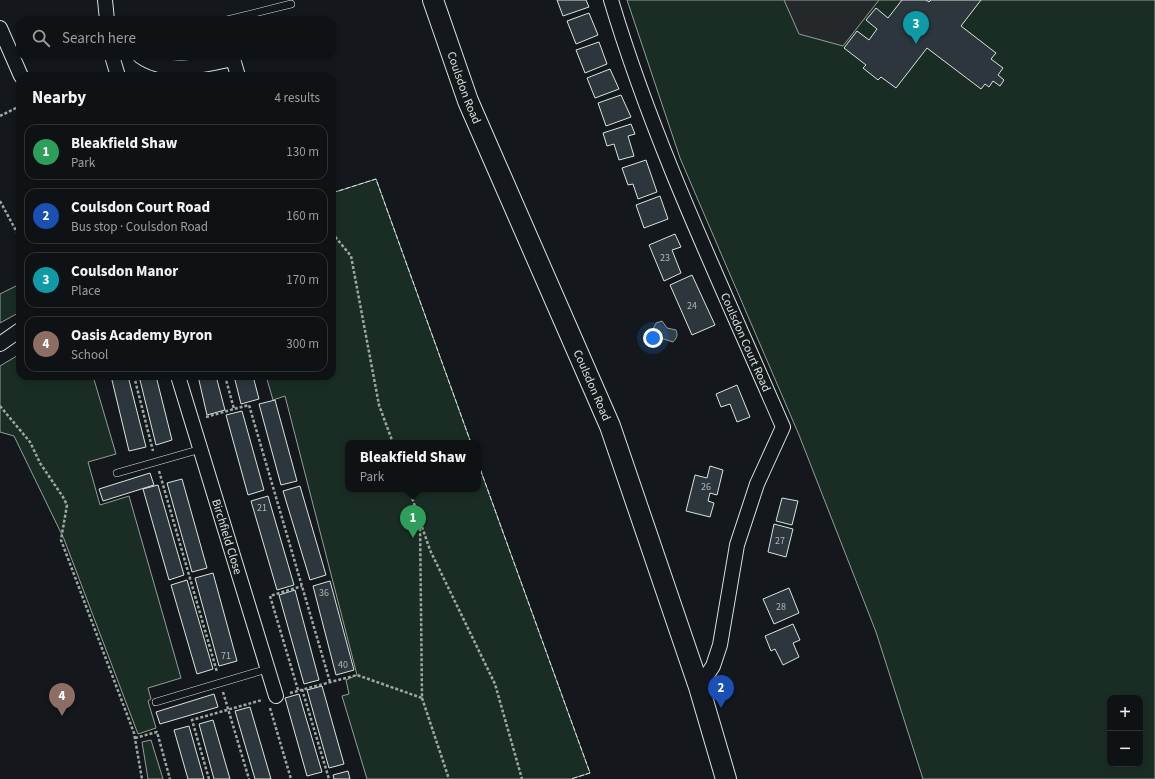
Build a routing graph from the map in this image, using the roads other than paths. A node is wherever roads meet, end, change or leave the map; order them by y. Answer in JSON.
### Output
{"nodes":[{"id":1,"x":105,"y":0,"type":"edge"},
{"id":2,"x":433,"y":0,"type":"edge"},
{"id":3,"x":611,"y":0,"type":"edge"},
{"id":4,"x":291,"y":4,"type":"dead end"},
{"id":5,"x":107,"y":16,"type":"edge"},
{"id":6,"x":243,"y":16,"type":"edge"},
{"id":7,"x":0,"y":28,"type":"edge"},
{"id":8,"x":113,"y":60,"type":"edge"},
{"id":9,"x":148,"y":60,"type":"edge"},
{"id":10,"x":223,"y":60,"type":"edge"},
{"id":11,"x":234,"y":60,"type":"edge"},
{"id":12,"x":19,"y":72,"type":"edge"},
{"id":13,"x":117,"y":72,"type":"edge"},
{"id":14,"x":237,"y":72,"type":"edge"},
{"id":15,"x":16,"y":333,"type":"edge"},
{"id":16,"x":0,"y":344,"type":"edge"},
{"id":17,"x":179,"y":380,"type":"edge"},
{"id":18,"x":201,"y":449,"type":"junction"},
{"id":19,"x":117,"y":473,"type":"dead end"},
{"id":20,"x":267,"y":669,"type":"junction"},
{"id":21,"x":699,"y":686,"type":"junction"},
{"id":22,"x":272,"y":697,"type":"road end"},
{"id":23,"x":156,"y":702,"type":"dead end"},
{"id":24,"x":726,"y":779,"type":"edge"}],
"edges":[{"from":1,"to":5,"type":"street"},
{"from":2,"to":21,"type":"main road","name":"Coulsdon Road"},
{"from":3,"to":21,"type":"street","name":"Coulsdon Court Road"},
{"from":4,"to":6,"type":"lane"},
{"from":7,"to":12,"type":"street"},
{"from":8,"to":13,"type":"street"},
{"from":9,"to":10,"type":"street"},
{"from":11,"to":14,"type":"street"},
{"from":15,"to":16,"type":"street"},
{"from":17,"to":18,"type":"street","name":"Birchfield Close"},
{"from":18,"to":19,"type":"lane"},
{"from":18,"to":20,"type":"street","name":"Birchfield Close"},
{"from":20,"to":22,"type":"street","name":"Birchfield Close"},
{"from":20,"to":23,"type":"lane"},
{"from":21,"to":24,"type":"main road","name":"Coulsdon Road"}]}
